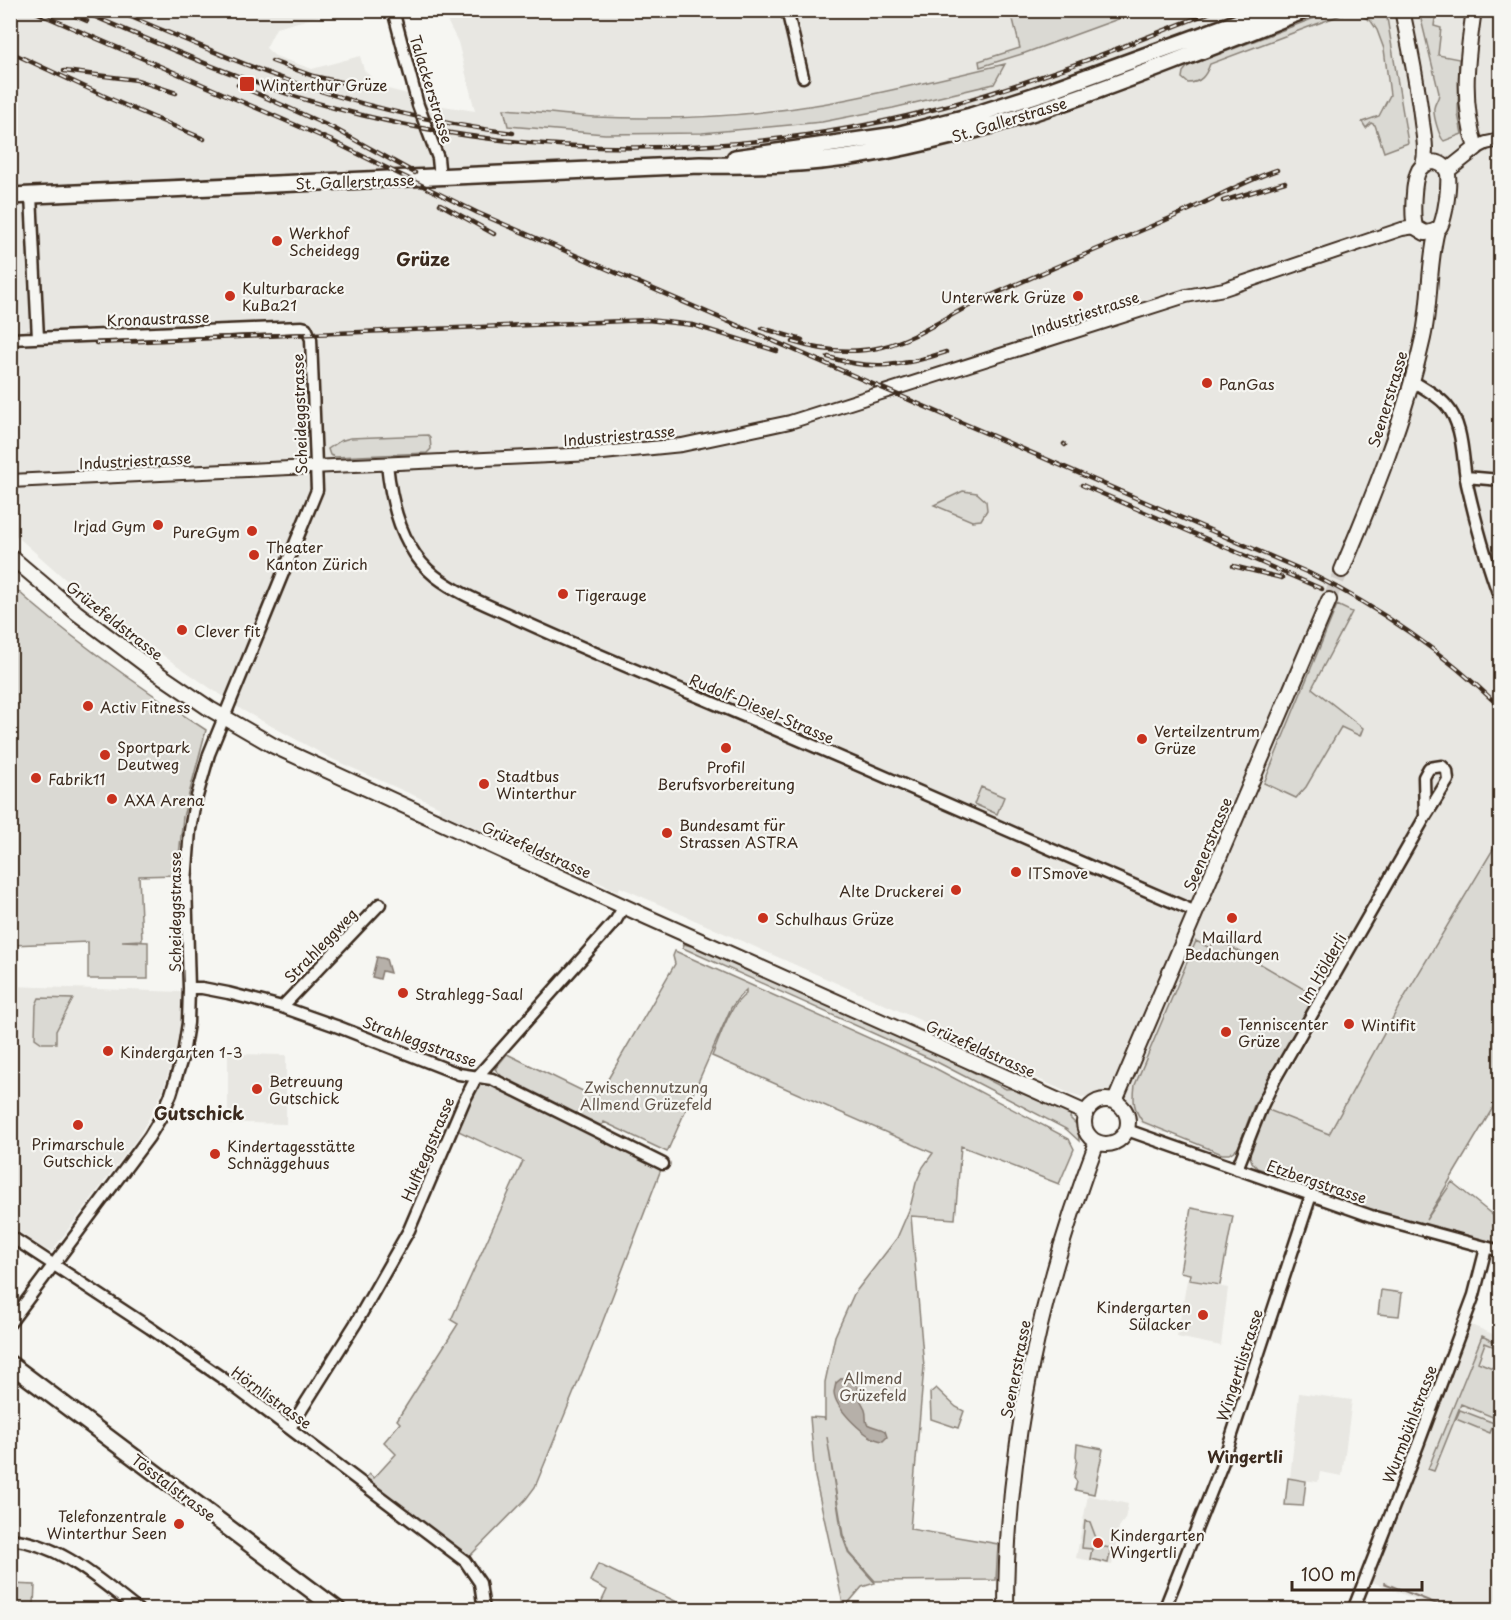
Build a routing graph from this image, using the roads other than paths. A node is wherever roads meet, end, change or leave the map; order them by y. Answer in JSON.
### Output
{"nodes":[{"id":1,"x":393,"y":10,"type":"edge"},
{"id":2,"x":787,"y":10,"type":"edge"},
{"id":3,"x":1271,"y":10,"type":"edge"},
{"id":4,"x":1305,"y":10,"type":"edge"},
{"id":5,"x":1402,"y":10,"type":"edge"},
{"id":6,"x":1474,"y":10,"type":"edge"},
{"id":7,"x":803,"y":77,"type":"dead end"},
{"id":8,"x":1420,"y":106,"type":"junction"},
{"id":9,"x":1500,"y":140,"type":"edge"},
{"id":10,"x":1476,"y":148,"type":"junction"},
{"id":11,"x":700,"y":165,"type":"junction"},
{"id":12,"x":1423,"y":165,"type":"junction"},
{"id":13,"x":1443,"y":167,"type":"junction"},
{"id":14,"x":440,"y":178,"type":"junction"},
{"id":15,"x":31,"y":195,"type":"junction"},
{"id":16,"x":10,"y":196,"type":"edge"},
{"id":17,"x":1413,"y":211,"type":"junction"},
{"id":18,"x":1418,"y":229,"type":"junction"},
{"id":19,"x":1437,"y":230,"type":"junction"},
{"id":20,"x":1209,"y":291,"type":"junction"},
{"id":21,"x":1429,"y":303,"type":"junction"},
{"id":22,"x":306,"y":328,"type":"joint"},
{"id":23,"x":38,"y":338,"type":"junction"},
{"id":24,"x":10,"y":339,"type":"edge"},
{"id":25,"x":1412,"y":381,"type":"junction"},
{"id":26,"x":387,"y":464,"type":"junction"},
{"id":27,"x":316,"y":467,"type":"junction"},
{"id":28,"x":1466,"y":477,"type":"junction"},
{"id":29,"x":1500,"y":480,"type":"edge"},
{"id":30,"x":10,"y":481,"type":"edge"},
{"id":31,"x":10,"y":556,"type":"edge"},
{"id":32,"x":1342,"y":570,"type":"tunnel mouth"},
{"id":33,"x":1500,"y":598,"type":"edge"},
{"id":34,"x":1329,"y":600,"type":"tunnel mouth"},
{"id":35,"x":224,"y":718,"type":"junction"},
{"id":36,"x":1425,"y":817,"type":"dead end"},
{"id":37,"x":380,"y":904,"type":"dead end"},
{"id":38,"x":624,"y":906,"type":"junction"},
{"id":39,"x":1196,"y":912,"type":"junction"},
{"id":40,"x":189,"y":988,"type":"junction"},
{"id":41,"x":282,"y":1007,"type":"junction"},
{"id":42,"x":476,"y":1078,"type":"junction"},
{"id":43,"x":1115,"y":1101,"type":"junction"},
{"id":44,"x":1086,"y":1113,"type":"junction"},
{"id":45,"x":1127,"y":1130,"type":"junction"},
{"id":46,"x":1097,"y":1142,"type":"junction"},
{"id":47,"x":663,"y":1164,"type":"dead end"},
{"id":48,"x":1237,"y":1169,"type":"junction"},
{"id":49,"x":1311,"y":1195,"type":"junction"},
{"id":50,"x":10,"y":1236,"type":"edge"},
{"id":51,"x":1486,"y":1248,"type":"junction"},
{"id":52,"x":1500,"y":1251,"type":"edge"},
{"id":53,"x":55,"y":1266,"type":"junction"},
{"id":54,"x":10,"y":1323,"type":"edge"},
{"id":55,"x":10,"y":1364,"type":"edge"},
{"id":56,"x":290,"y":1428,"type":"junction"},
{"id":57,"x":10,"y":1539,"type":"edge"},
{"id":58,"x":138,"y":1610,"type":"edge"},
{"id":59,"x":338,"y":1610,"type":"edge"},
{"id":60,"x":484,"y":1610,"type":"edge"},
{"id":61,"x":1006,"y":1610,"type":"edge"},
{"id":62,"x":1164,"y":1610,"type":"edge"},
{"id":63,"x":1353,"y":1610,"type":"edge"}],
"edges":[{"from":1,"to":14,"type":"street","name":"Talackerstrasse"},
{"from":2,"to":7,"type":"street"},
{"from":3,"to":11,"type":"main road","name":"St. Gallerstrasse"},
{"from":4,"to":11,"type":"main road","name":"St. Gallerstrasse"},
{"from":5,"to":8,"type":"main road","name":"Seenerstrasse"},
{"from":6,"to":10,"type":"main road"},
{"from":8,"to":12,"type":"main road","name":"Seenerstrasse"},
{"from":8,"to":13,"type":"main road","name":"Seenerstrasse"},
{"from":9,"to":10,"type":"street"},
{"from":10,"to":13,"type":"main road"},
{"from":11,"to":14,"type":"main road","name":"St. Gallerstrasse"},
{"from":12,"to":13,"type":"main road"},
{"from":12,"to":17,"type":"main road","name":"Seenerstrasse"},
{"from":13,"to":19,"type":"main road","name":"Seenerstrasse"},
{"from":14,"to":15,"type":"main road","name":"St. Gallerstrasse"},
{"from":15,"to":16,"type":"main road","name":"St. Gallerstrasse"},
{"from":15,"to":23,"type":"street"},
{"from":17,"to":18,"type":"main road","name":"Seenerstrasse"},
{"from":17,"to":20,"type":"street","name":"Industriestrasse"},
{"from":18,"to":19,"type":"main road"},
{"from":18,"to":20,"type":"street","name":"Industriestrasse"},
{"from":18,"to":21,"type":"main road","name":"Seenerstrasse"},
{"from":19,"to":21,"type":"main road","name":"Seenerstrasse"},
{"from":20,"to":26,"type":"street","name":"Industriestrasse"},
{"from":21,"to":25,"type":"main road","name":"Seenerstrasse"},
{"from":22,"to":23,"type":"street","name":"Kronaustrasse"},
{"from":22,"to":27,"type":"street","name":"Scheideggstrasse"},
{"from":23,"to":24,"type":"street","name":"Kronaustrasse"},
{"from":25,"to":28,"type":"street"},
{"from":25,"to":32,"type":"main road","name":"Seenerstrasse"},
{"from":26,"to":27,"type":"street","name":"Industriestrasse"},
{"from":26,"to":39,"type":"street","name":"Rudolf-Diesel-Strasse"},
{"from":27,"to":30,"type":"street","name":"Industriestrasse"},
{"from":27,"to":35,"type":"street","name":"Scheideggstrasse"},
{"from":28,"to":29,"type":"street"},
{"from":28,"to":33,"type":"street"},
{"from":31,"to":35,"type":"main road","name":"Grüzefeldstrasse"},
{"from":34,"to":39,"type":"main road","name":"Seenerstrasse"},
{"from":35,"to":38,"type":"main road","name":"Grüzefeldstrasse"},
{"from":35,"to":40,"type":"street","name":"Scheideggstrasse"},
{"from":36,"to":48,"type":"street","name":"Im Hölderli"},
{"from":37,"to":41,"type":"street","name":"Strahleggweg"},
{"from":38,"to":42,"type":"street","name":"Hulfteggstrasse"},
{"from":38,"to":44,"type":"main road","name":"Grüzefeldstrasse"},
{"from":39,"to":43,"type":"main road","name":"Seenerstrasse"},
{"from":40,"to":41,"type":"street","name":"Strahleggstrasse"},
{"from":40,"to":53,"type":"street","name":"Scheideggstrasse"},
{"from":41,"to":42,"type":"street","name":"Strahleggstrasse"},
{"from":42,"to":47,"type":"street","name":"Strahleggstrasse"},
{"from":42,"to":56,"type":"street","name":"Hulfteggstrasse"},
{"from":43,"to":44,"type":"main road"},
{"from":43,"to":45,"type":"main road"},
{"from":44,"to":46,"type":"main road"},
{"from":45,"to":46,"type":"main road"},
{"from":45,"to":48,"type":"street","name":"Etzbergstrasse"},
{"from":46,"to":61,"type":"main road","name":"Seenerstrasse"},
{"from":48,"to":49,"type":"street","name":"Etzbergstrasse"},
{"from":49,"to":51,"type":"street","name":"Etzbergstrasse"},
{"from":49,"to":62,"type":"street","name":"Wingertlistrasse"},
{"from":50,"to":53,"type":"street","name":"Hörnlistrasse"},
{"from":51,"to":52,"type":"street","name":"Etzbergstrasse"},
{"from":51,"to":63,"type":"street","name":"Wurmbühlstrasse"},
{"from":53,"to":54,"type":"street","name":"Scheideggstrasse"},
{"from":53,"to":56,"type":"street","name":"Hörnlistrasse"},
{"from":55,"to":59,"type":"main road","name":"Tösstalstrasse"},
{"from":56,"to":60,"type":"street","name":"Hörnlistrasse"},
{"from":57,"to":58,"type":"street"}]}
